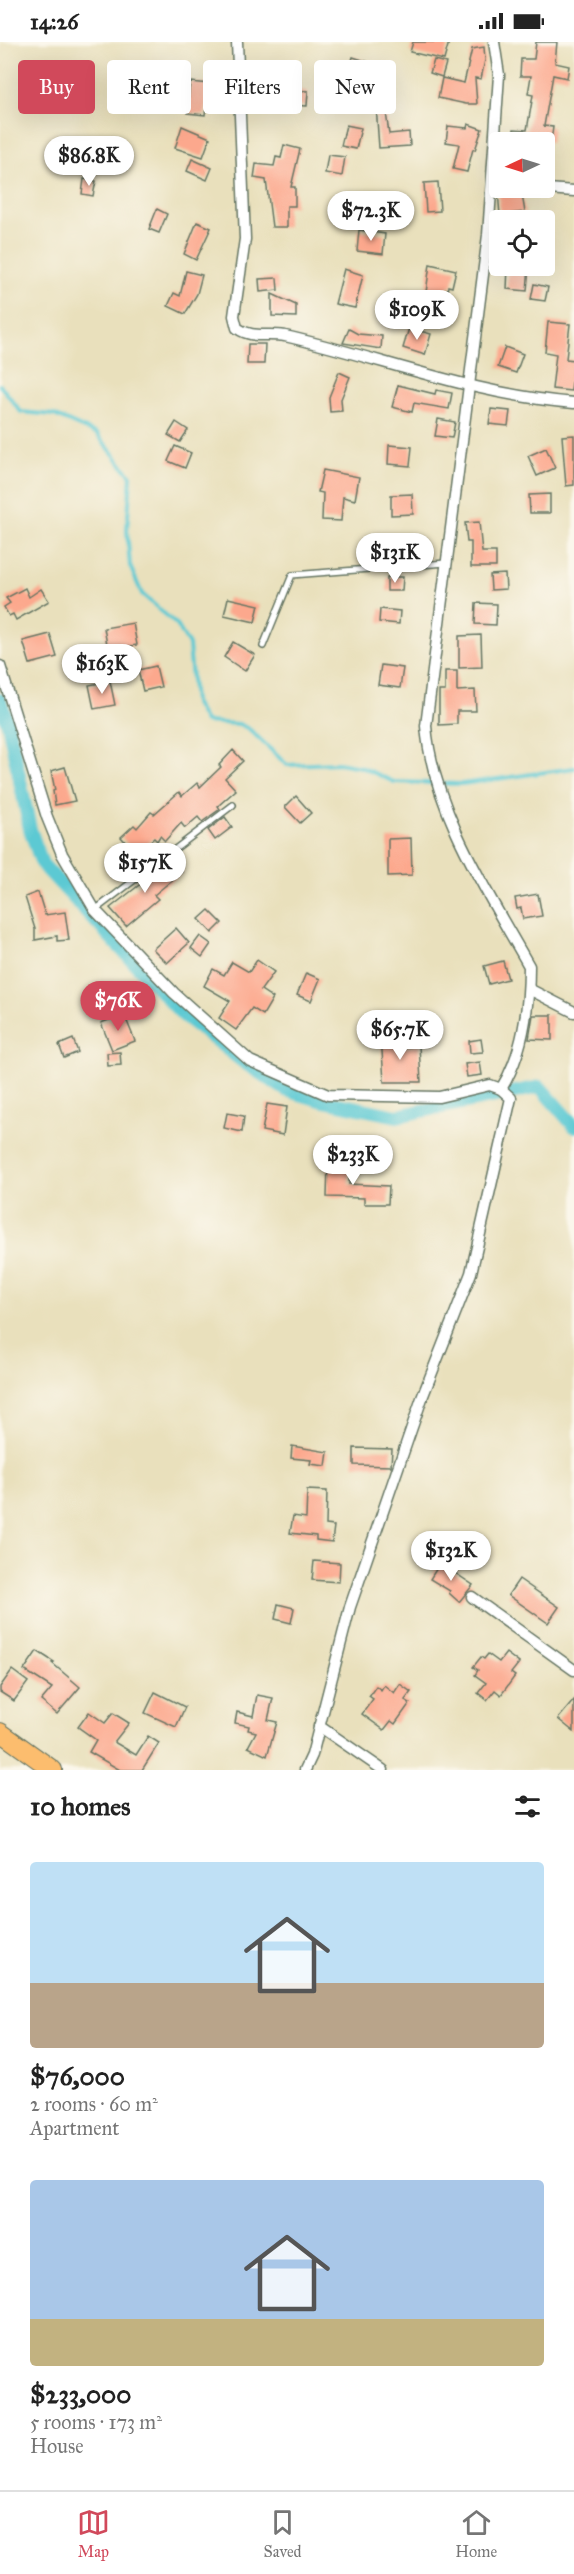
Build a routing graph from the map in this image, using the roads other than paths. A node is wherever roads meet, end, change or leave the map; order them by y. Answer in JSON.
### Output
{"nodes":[{"id":1,"x":237,"y":42,"type":"edge"},
{"id":2,"x":495,"y":42,"type":"edge"},
{"id":3,"x":497,"y":132,"type":"edge"},
{"id":4,"x":555,"y":190,"type":"edge"},
{"id":5,"x":574,"y":191,"type":"edge"},
{"id":6,"x":494,"y":198,"type":"edge"},
{"id":7,"x":469,"y":387,"type":"junction"},
{"id":8,"x":574,"y":403,"type":"edge"},
{"id":9,"x":446,"y":563,"type":"junction"},
{"id":10,"x":262,"y":646,"type":"dead end"},
{"id":11,"x":0,"y":666,"type":"edge"},
{"id":12,"x":233,"y":805,"type":"dead end"},
{"id":13,"x":94,"y":910,"type":"junction"},
{"id":14,"x":529,"y":989,"type":"junction"},
{"id":15,"x":574,"y":1012,"type":"edge"},
{"id":16,"x":501,"y":1089,"type":"junction"},
{"id":17,"x":472,"y":1597,"type":"dead end"},
{"id":18,"x":574,"y":1670,"type":"edge"},
{"id":19,"x":319,"y":1726,"type":"junction"},
{"id":20,"x":0,"y":1732,"type":"edge"},
{"id":21,"x":52,"y":1770,"type":"edge"},
{"id":22,"x":305,"y":1770,"type":"edge"},
{"id":23,"x":383,"y":1770,"type":"edge"}],
"edges":[{"from":1,"to":7,"type":"street"},
{"from":2,"to":3,"type":"street"},
{"from":4,"to":5,"type":"street"},
{"from":6,"to":7,"type":"street"},
{"from":7,"to":8,"type":"street"},
{"from":7,"to":9,"type":"street"},
{"from":9,"to":10,"type":"lane"},
{"from":9,"to":14,"type":"street"},
{"from":11,"to":13,"type":"street"},
{"from":12,"to":13,"type":"lane"},
{"from":13,"to":16,"type":"street"},
{"from":14,"to":15,"type":"street"},
{"from":14,"to":16,"type":"street"},
{"from":16,"to":19,"type":"street"},
{"from":17,"to":18,"type":"street"},
{"from":19,"to":22,"type":"street"},
{"from":19,"to":23,"type":"street"},
{"from":20,"to":21,"type":"highway"}]}
